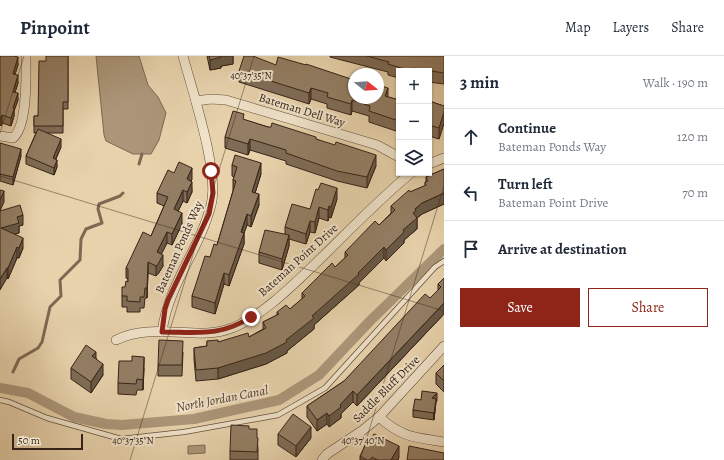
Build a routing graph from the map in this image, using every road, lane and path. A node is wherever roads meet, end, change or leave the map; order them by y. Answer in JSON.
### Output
{"nodes":[{"id":1,"x":26,"y":56,"type":"edge"},
{"id":2,"x":183,"y":56,"type":"edge"},
{"id":3,"x":196,"y":101,"type":"junction"},
{"id":4,"x":0,"y":136,"type":"edge"},
{"id":5,"x":396,"y":156,"type":"edge"},
{"id":6,"x":444,"y":158,"type":"edge"},
{"id":7,"x":432,"y":163,"type":"edge"},
{"id":8,"x":408,"y":176,"type":"edge"},
{"id":9,"x":444,"y":261,"type":"edge"},
{"id":10,"x":162,"y":332,"type":"junction"},
{"id":11,"x":116,"y":340,"type":"dead end"},
{"id":12,"x":444,"y":346,"type":"edge"},
{"id":13,"x":0,"y":400,"type":"edge"},
{"id":14,"x":379,"y":417,"type":"junction"},
{"id":15,"x":444,"y":442,"type":"edge"},
{"id":16,"x":322,"y":460,"type":"edge"}],
"edges":[{"from":1,"to":4,"type":"street"},
{"from":2,"to":3,"type":"street","name":"Bateman Ponds Way"},
{"from":3,"to":5,"type":"street","name":"Bateman Dell Way"},
{"from":3,"to":10,"type":"street","name":"Bateman Ponds Way"},
{"from":6,"to":7,"type":"street"},
{"from":8,"to":10,"type":"street","name":"Bateman Point Drive"},
{"from":9,"to":13,"type":"lane"},
{"from":10,"to":11,"type":"street","name":"Bateman Point Drive"},
{"from":12,"to":14,"type":"street","name":"Saddle Bluff Drive"},
{"from":14,"to":15,"type":"street"},
{"from":14,"to":16,"type":"street","name":"Saddle Bluff Drive"}]}
